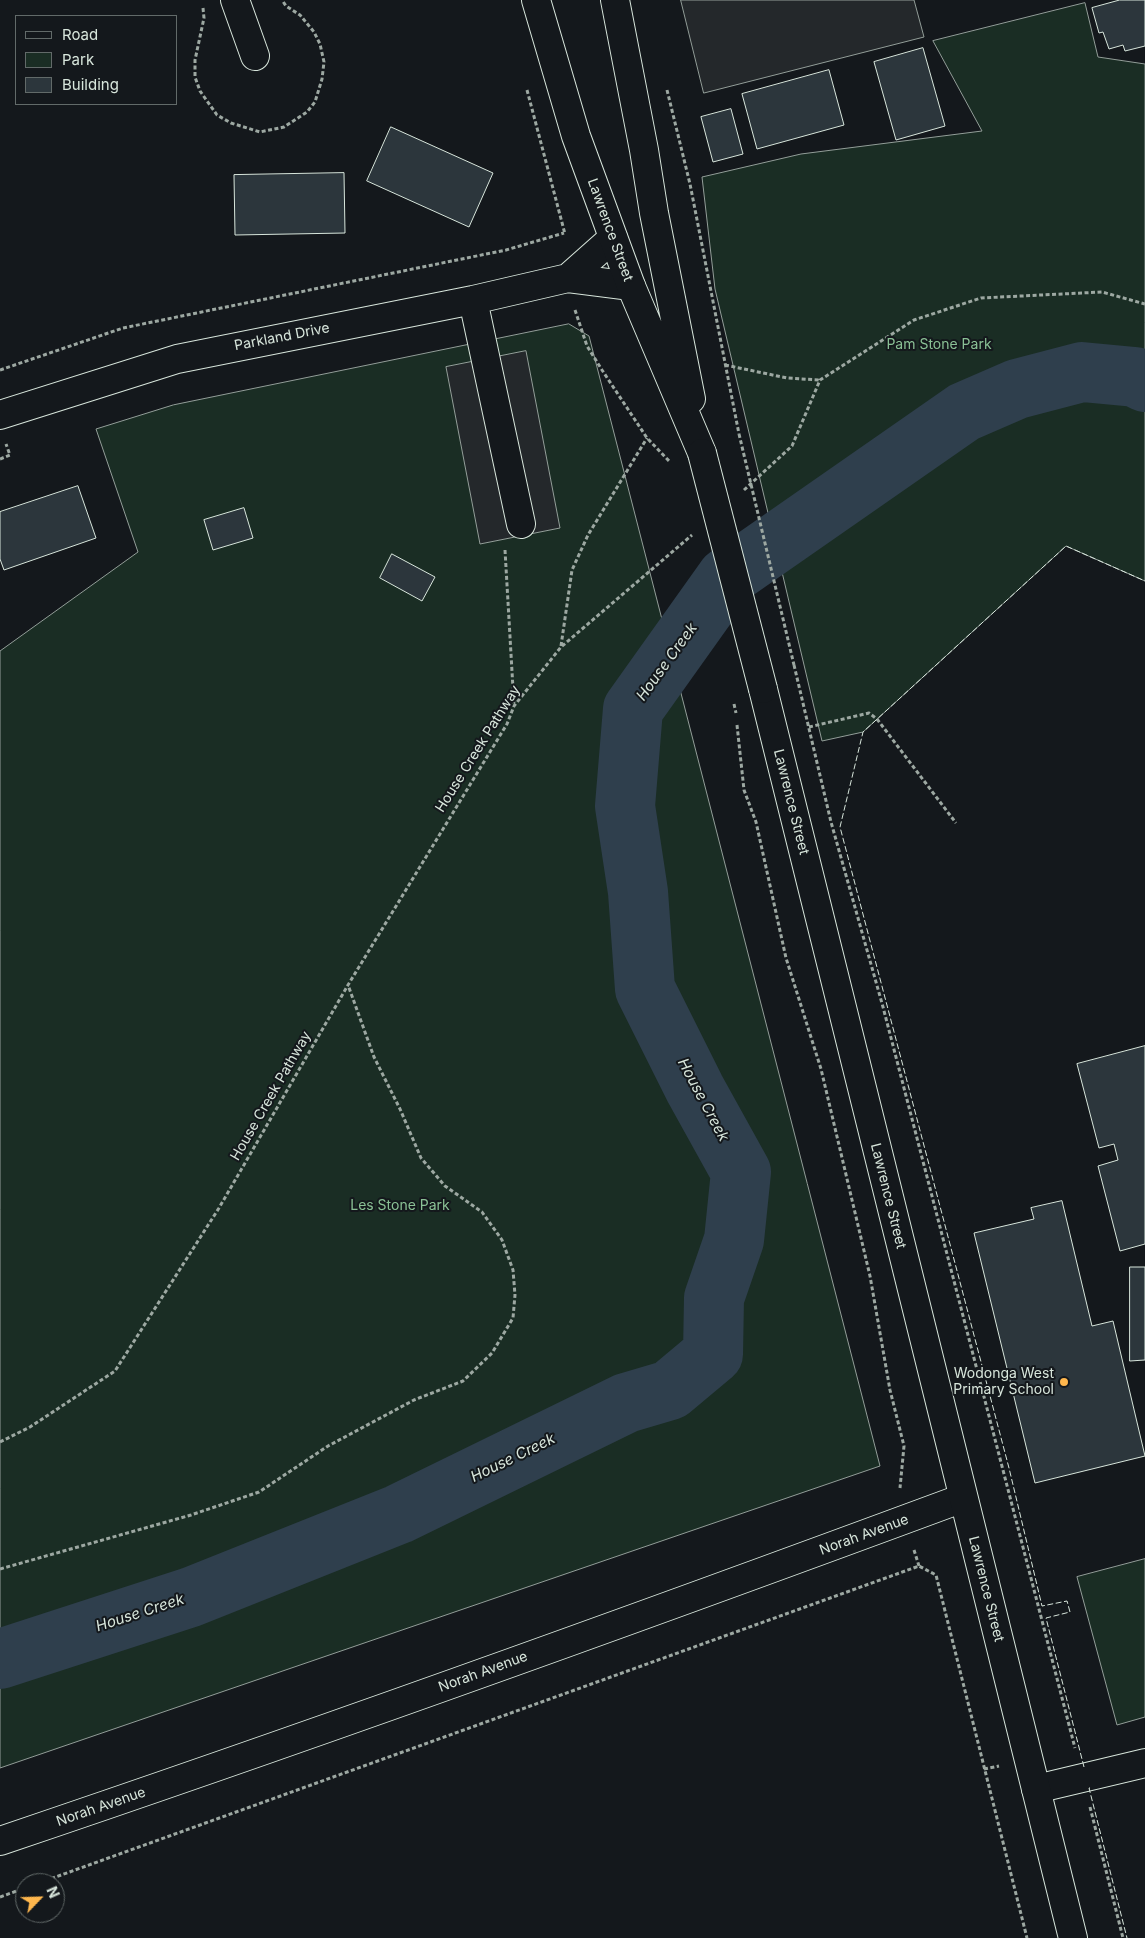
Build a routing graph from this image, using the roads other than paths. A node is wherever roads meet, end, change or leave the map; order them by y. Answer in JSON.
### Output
{"nodes":[{"id":1,"x":235,"y":0,"type":"edge"},
{"id":2,"x":536,"y":0,"type":"edge"},
{"id":3,"x":615,"y":0,"type":"edge"},
{"id":4,"x":255,"y":56,"type":"dead end"},
{"id":5,"x":613,"y":238,"type":"junction"},
{"id":6,"x":663,"y":256,"type":"junction"},
{"id":7,"x":568,"y":278,"type":"junction"},
{"id":8,"x":631,"y":286,"type":"junction"},
{"id":9,"x":472,"y":300,"type":"junction"},
{"id":10,"x":0,"y":415,"type":"edge"},
{"id":11,"x":702,"y":453,"type":"junction"},
{"id":12,"x":521,"y":524,"type":"road end"},
{"id":13,"x":963,"y":1498,"type":"junction"},
{"id":14,"x":1145,"y":1762,"type":"edge"},
{"id":15,"x":1036,"y":1789,"type":"junction"},
{"id":16,"x":0,"y":1840,"type":"edge"},
{"id":17,"x":1073,"y":1938,"type":"edge"}],
"edges":[{"from":1,"to":4,"type":"main road"},
{"from":2,"to":5,"type":"main road","name":"Lawrence Street"},
{"from":3,"to":6,"type":"main road","name":"Lawrence Street"},
{"from":5,"to":7,"type":"main road","name":"Parkland Drive"},
{"from":5,"to":8,"type":"main road","name":"Lawrence Street"},
{"from":6,"to":8,"type":"main road"},
{"from":6,"to":11,"type":"main road","name":"Lawrence Street"},
{"from":7,"to":8,"type":"main road","name":"Parkland Drive"},
{"from":7,"to":9,"type":"main road","name":"Parkland Drive"},
{"from":8,"to":11,"type":"main road","name":"Lawrence Street"},
{"from":9,"to":10,"type":"main road","name":"Parkland Drive"},
{"from":9,"to":12,"type":"main road"},
{"from":11,"to":13,"type":"main road","name":"Lawrence Street","bridge":true},
{"from":13,"to":15,"type":"main road","name":"Lawrence Street"},
{"from":13,"to":16,"type":"main road","name":"Norah Avenue"},
{"from":14,"to":15,"type":"main road"},
{"from":15,"to":17,"type":"main road","name":"Lawrence Street"}]}
